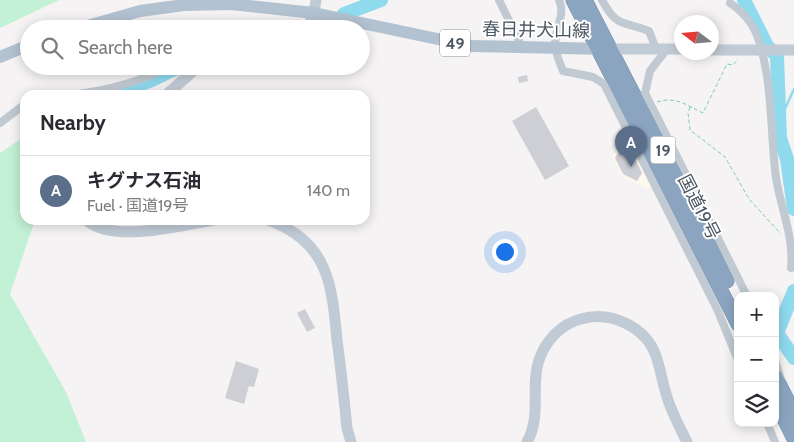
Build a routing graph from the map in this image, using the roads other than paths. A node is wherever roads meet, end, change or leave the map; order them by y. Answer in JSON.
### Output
{"nodes":[{"id":1,"x":316,"y":0,"type":"edge"},
{"id":2,"x":500,"y":0,"type":"edge"},
{"id":3,"x":559,"y":0,"type":"edge"},
{"id":4,"x":573,"y":0,"type":"edge"},
{"id":5,"x":585,"y":0,"type":"edge"},
{"id":6,"x":602,"y":0,"type":"edge"},
{"id":7,"x":730,"y":3,"type":"dead end"},
{"id":8,"x":314,"y":14,"type":"junction"},
{"id":9,"x":108,"y":20,"type":"edge"},
{"id":10,"x":311,"y":20,"type":"edge"},
{"id":11,"x":343,"y":20,"type":"edge"},
{"id":12,"x":370,"y":25,"type":"edge"},
{"id":13,"x":522,"y":47,"type":"junction"},
{"id":14,"x":555,"y":47,"type":"junction"},
{"id":15,"x":20,"y":48,"type":"edge"},
{"id":16,"x":605,"y":49,"type":"junction"},
{"id":17,"x":662,"y":49,"type":"junction"},
{"id":18,"x":674,"y":49,"type":"edge"},
{"id":19,"x":719,"y":50,"type":"edge"},
{"id":20,"x":761,"y":50,"type":"junction"},
{"id":21,"x":794,"y":50,"type":"edge"},
{"id":22,"x":0,"y":56,"type":"edge"},
{"id":23,"x":154,"y":75,"type":"edge"},
{"id":24,"x":189,"y":75,"type":"edge"},
{"id":25,"x":109,"y":90,"type":"edge"},
{"id":26,"x":172,"y":90,"type":"edge"},
{"id":27,"x":20,"y":108,"type":"edge"},
{"id":28,"x":0,"y":123,"type":"edge"},
{"id":29,"x":95,"y":225,"type":"edge"},
{"id":30,"x":178,"y":225,"type":"edge"},
{"id":31,"x":279,"y":225,"type":"edge"},
{"id":32,"x":791,"y":268,"type":"dead end"},
{"id":33,"x":745,"y":292,"type":"edge"},
{"id":34,"x":734,"y":294,"type":"edge"},
{"id":35,"x":734,"y":316,"type":"edge"},
{"id":36,"x":734,"y":350,"type":"edge"},
{"id":37,"x":779,"y":397,"type":"edge"},
{"id":38,"x":794,"y":413,"type":"edge"},
{"id":39,"x":769,"y":427,"type":"edge"},
{"id":40,"x":794,"y":439,"type":"edge"},
{"id":41,"x":351,"y":442,"type":"edge"},
{"id":42,"x":527,"y":442,"type":"edge"},
{"id":43,"x":687,"y":442,"type":"edge"},
{"id":44,"x":775,"y":442,"type":"edge"}],
"edges":[{"from":1,"to":8,"type":"street"},
{"from":2,"to":13,"type":"street"},
{"from":3,"to":14,"type":"street"},
{"from":4,"to":16,"type":"highway","name":"国道19号","number":"19"},
{"from":5,"to":16,"type":"highway","name":"国道19号","number":"19"},
{"from":6,"to":17,"type":"street"},
{"from":7,"to":20,"type":"street"},
{"from":8,"to":9,"type":"main road","name":"春日井犬山線","number":"49"},
{"from":8,"to":10,"type":"street"},
{"from":8,"to":11,"type":"main road","name":"春日井犬山線","number":"49"},
{"from":12,"to":13,"type":"main road","name":"春日井犬山線","number":"49"},
{"from":13,"to":14,"type":"main road","name":"春日井犬山線","number":"49"},
{"from":14,"to":16,"type":"main road","name":"春日井犬山線","number":"49"},
{"from":14,"to":36,"type":"street"},
{"from":15,"to":22,"type":"main road"},
{"from":16,"to":17,"type":"street"},
{"from":16,"to":34,"type":"highway","name":"国道19号","number":"19"},
{"from":16,"to":35,"type":"highway","name":"国道19号","number":"19"},
{"from":17,"to":18,"type":"street"},
{"from":17,"to":33,"type":"street"},
{"from":19,"to":20,"type":"street"},
{"from":20,"to":21,"type":"street"},
{"from":20,"to":32,"type":"street"},
{"from":23,"to":25,"type":"street"},
{"from":24,"to":26,"type":"street"},
{"from":27,"to":28,"type":"street"},
{"from":29,"to":30,"type":"street"},
{"from":31,"to":41,"type":"street"},
{"from":37,"to":38,"type":"highway"},
{"from":37,"to":40,"type":"highway"},
{"from":39,"to":44,"type":"street"},
{"from":42,"to":43,"type":"street"}]}
